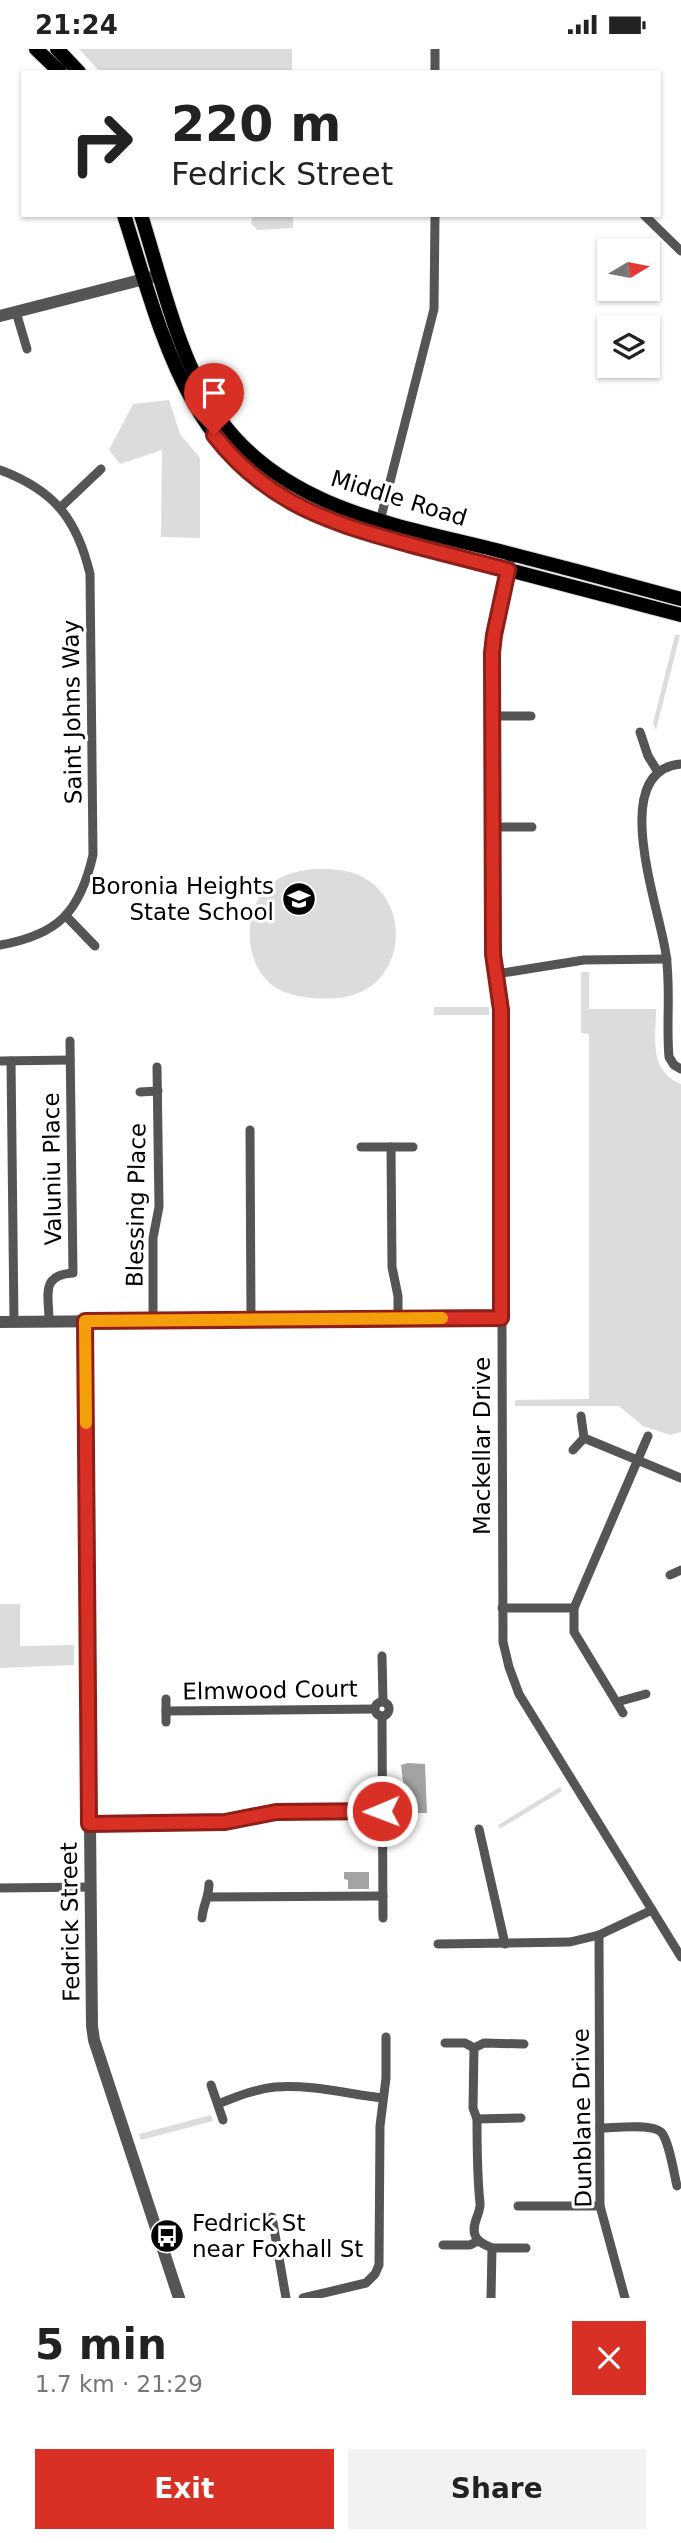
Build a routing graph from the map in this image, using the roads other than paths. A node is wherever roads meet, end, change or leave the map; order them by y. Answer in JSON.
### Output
{"nodes":[{"id":1,"x":36,"y":49,"type":"edge"},
{"id":2,"x":57,"y":49,"type":"edge"},
{"id":3,"x":435,"y":49,"type":"edge"},
{"id":4,"x":58,"y":70,"type":"edge"},
{"id":5,"x":77,"y":70,"type":"edge"},
{"id":6,"x":435,"y":70,"type":"edge"},
{"id":7,"x":125,"y":217,"type":"edge"},
{"id":8,"x":142,"y":217,"type":"edge"},
{"id":9,"x":435,"y":217,"type":"edge"},
{"id":10,"x":646,"y":217,"type":"edge"},
{"id":11,"x":681,"y":251,"type":"edge"},
{"id":12,"x":160,"y":274,"type":"junction"},
{"id":13,"x":145,"y":279,"type":"junction"},
{"id":14,"x":16,"y":312,"type":"junction"},
{"id":15,"x":0,"y":316,"type":"edge"},
{"id":16,"x":27,"y":349,"type":"dead end"},
{"id":17,"x":101,"y":469,"type":"dead end"},
{"id":18,"x":0,"y":470,"type":"edge"},
{"id":19,"x":61,"y":507,"type":"junction"},
{"id":20,"x":380,"y":521,"type":"junction"},
{"id":21,"x":512,"y":555,"type":"junction"},
{"id":22,"x":508,"y":570,"type":"junction"},
{"id":23,"x":681,"y":599,"type":"edge"},
{"id":24,"x":681,"y":615,"type":"edge"},
{"id":25,"x":492,"y":716,"type":"junction"},
{"id":26,"x":531,"y":716,"type":"dead end"},
{"id":27,"x":640,"y":732,"type":"dead end"},
{"id":28,"x":681,"y":764,"type":"edge"},
{"id":29,"x":658,"y":772,"type":"junction"},
{"id":30,"x":492,"y":827,"type":"junction"},
{"id":31,"x":532,"y":827,"type":"dead end"},
{"id":32,"x":66,"y":916,"type":"junction"},
{"id":33,"x":0,"y":945,"type":"edge"},
{"id":34,"x":95,"y":946,"type":"dead end"},
{"id":35,"x":667,"y":959,"type":"junction"},
{"id":36,"x":496,"y":974,"type":"junction"},
{"id":37,"x":70,"y":1041,"type":"dead end"},
{"id":38,"x":70,"y":1060,"type":"junction"},
{"id":39,"x":0,"y":1061,"type":"edge"},
{"id":40,"x":11,"y":1061,"type":"junction"},
{"id":41,"x":157,"y":1067,"type":"dead end"},
{"id":42,"x":678,"y":1067,"type":"edge"},
{"id":43,"x":140,"y":1091,"type":"dead end"},
{"id":44,"x":158,"y":1091,"type":"junction"},
{"id":45,"x":250,"y":1130,"type":"dead end"},
{"id":46,"x":361,"y":1147,"type":"dead end"},
{"id":47,"x":391,"y":1147,"type":"junction"},
{"id":48,"x":413,"y":1147,"type":"dead end"},
{"id":49,"x":501,"y":1318,"type":"junction"},
{"id":50,"x":398,"y":1319,"type":"junction"},
{"id":51,"x":251,"y":1320,"type":"junction"},
{"id":52,"x":14,"y":1321,"type":"junction"},
{"id":53,"x":49,"y":1321,"type":"junction"},
{"id":54,"x":85,"y":1321,"type":"junction"},
{"id":55,"x":153,"y":1321,"type":"junction"},
{"id":56,"x":0,"y":1322,"type":"edge"},
{"id":57,"x":581,"y":1416,"type":"dead end"},
{"id":58,"x":648,"y":1436,"type":"dead end"},
{"id":59,"x":584,"y":1438,"type":"junction"},
{"id":60,"x":573,"y":1450,"type":"dead end"},
{"id":61,"x":638,"y":1460,"type":"junction"},
{"id":62,"x":681,"y":1478,"type":"edge"},
{"id":63,"x":681,"y":1570,"type":"edge"},
{"id":64,"x":670,"y":1575,"type":"dead end"},
{"id":65,"x":502,"y":1608,"type":"junction"},
{"id":66,"x":573,"y":1608,"type":"junction"},
{"id":67,"x":382,"y":1656,"type":"dead end"},
{"id":68,"x":646,"y":1694,"type":"dead end"},
{"id":69,"x":166,"y":1699,"type":"dead end"},
{"id":70,"x":383,"y":1701,"type":"junction"},
{"id":71,"x":617,"y":1702,"type":"junction"},
{"id":72,"x":374,"y":1709,"type":"junction"},
{"id":73,"x":166,"y":1711,"type":"junction"},
{"id":74,"x":623,"y":1713,"type":"dead end"},
{"id":75,"x":382,"y":1716,"type":"junction"},
{"id":76,"x":166,"y":1722,"type":"dead end"},
{"id":77,"x":382,"y":1811,"type":"junction"},
{"id":78,"x":89,"y":1824,"type":"junction"},
{"id":79,"x":479,"y":1829,"type":"dead end"},
{"id":80,"x":209,"y":1884,"type":"dead end"},
{"id":81,"x":90,"y":1887,"type":"junction"},
{"id":82,"x":0,"y":1888,"type":"edge"},
{"id":83,"x":209,"y":1896,"type":"junction"},
{"id":84,"x":383,"y":1896,"type":"junction"},
{"id":85,"x":652,"y":1910,"type":"junction"},
{"id":86,"x":202,"y":1918,"type":"dead end"},
{"id":87,"x":383,"y":1918,"type":"dead end"},
{"id":88,"x":599,"y":1935,"type":"junction"},
{"id":89,"x":438,"y":1944,"type":"dead end"},
{"id":90,"x":505,"y":1944,"type":"junction"},
{"id":91,"x":681,"y":1957,"type":"edge"},
{"id":92,"x":386,"y":2037,"type":"dead end"},
{"id":93,"x":444,"y":2043,"type":"dead end"},
{"id":94,"x":524,"y":2044,"type":"dead end"},
{"id":95,"x":474,"y":2048,"type":"junction"},
{"id":96,"x":211,"y":2085,"type":"dead end"},
{"id":97,"x":383,"y":2098,"type":"junction"},
{"id":98,"x":218,"y":2104,"type":"junction"},
{"id":99,"x":521,"y":2118,"type":"dead end"},
{"id":100,"x":477,"y":2119,"type":"junction"},
{"id":101,"x":223,"y":2120,"type":"dead end"},
{"id":102,"x":600,"y":2128,"type":"junction"},
{"id":103,"x":677,"y":2186,"type":"dead end"},
{"id":104,"x":518,"y":2206,"type":"dead end"},
{"id":105,"x":600,"y":2206,"type":"junction"},
{"id":106,"x":272,"y":2217,"type":"dead end"},
{"id":107,"x":478,"y":2241,"type":"junction"},
{"id":108,"x":443,"y":2245,"type":"dead end"},
{"id":109,"x":492,"y":2248,"type":"junction"},
{"id":110,"x":526,"y":2248,"type":"dead end"},
{"id":111,"x":179,"y":2298,"type":"edge"},
{"id":112,"x":286,"y":2298,"type":"edge"},
{"id":113,"x":303,"y":2298,"type":"edge"},
{"id":114,"x":491,"y":2298,"type":"edge"},
{"id":115,"x":625,"y":2298,"type":"edge"}],
"edges":[{"from":1,"to":4,"type":"main road"},
{"from":2,"to":5,"type":"main road"},
{"from":3,"to":6,"type":"street"},
{"from":7,"to":13,"type":"main road","name":"Middle Road"},
{"from":8,"to":12,"type":"main road","name":"Middle Road"},
{"from":9,"to":20,"type":"street"},
{"from":10,"to":11,"type":"street"},
{"from":12,"to":13,"type":"street"},
{"from":12,"to":20,"type":"main road","name":"Middle Road"},
{"from":13,"to":14,"type":"street"},
{"from":13,"to":22,"type":"main road","name":"Middle Road"},
{"from":14,"to":15,"type":"street"},
{"from":14,"to":16,"type":"street"},
{"from":17,"to":19,"type":"street"},
{"from":18,"to":19,"type":"street","name":"Saint Johns Way"},
{"from":19,"to":32,"type":"street","name":"Saint Johns Way"},
{"from":20,"to":21,"type":"main road","name":"Middle Road"},
{"from":21,"to":22,"type":"street","name":"Mackellar Drive"},
{"from":21,"to":23,"type":"main road","name":"Middle Road"},
{"from":22,"to":24,"type":"main road","name":"Middle Road"},
{"from":22,"to":25,"type":"street","name":"Mackellar Drive"},
{"from":25,"to":26,"type":"street"},
{"from":25,"to":30,"type":"street","name":"Mackellar Drive"},
{"from":27,"to":29,"type":"street"},
{"from":28,"to":29,"type":"street"},
{"from":29,"to":35,"type":"street"},
{"from":30,"to":31,"type":"street"},
{"from":30,"to":36,"type":"street","name":"Mackellar Drive"},
{"from":32,"to":33,"type":"street","name":"Saint Johns Way"},
{"from":32,"to":34,"type":"street"},
{"from":35,"to":36,"type":"street"},
{"from":35,"to":42,"type":"street"},
{"from":36,"to":49,"type":"street","name":"Mackellar Drive"},
{"from":37,"to":38,"type":"street","name":"Valuniu Place"},
{"from":38,"to":40,"type":"street"},
{"from":38,"to":53,"type":"street","name":"Valuniu Place"},
{"from":39,"to":40,"type":"street"},
{"from":40,"to":52,"type":"street"},
{"from":41,"to":44,"type":"street","name":"Blessing Place"},
{"from":43,"to":44,"type":"street","name":"Blessing Place"},
{"from":44,"to":55,"type":"street","name":"Blessing Place"},
{"from":45,"to":51,"type":"street"},
{"from":46,"to":47,"type":"street"},
{"from":47,"to":48,"type":"street"},
{"from":47,"to":50,"type":"street"},
{"from":49,"to":50,"type":"street"},
{"from":49,"to":65,"type":"street","name":"Mackellar Drive"},
{"from":50,"to":51,"type":"street"},
{"from":51,"to":55,"type":"street"},
{"from":52,"to":53,"type":"street"},
{"from":52,"to":56,"type":"street"},
{"from":53,"to":54,"type":"street"},
{"from":54,"to":55,"type":"street"},
{"from":54,"to":78,"type":"street","name":"Fedrick Street"},
{"from":57,"to":59,"type":"street"},
{"from":58,"to":61,"type":"street"},
{"from":59,"to":60,"type":"street"},
{"from":59,"to":61,"type":"street"},
{"from":61,"to":62,"type":"street"},
{"from":61,"to":66,"type":"street"},
{"from":63,"to":64,"type":"street"},
{"from":65,"to":66,"type":"street"},
{"from":65,"to":85,"type":"street","name":"Mackellar Drive"},
{"from":66,"to":71,"type":"street"},
{"from":67,"to":70,"type":"street"},
{"from":68,"to":71,"type":"street"},
{"from":69,"to":73,"type":"street","name":"Elmwood Court"},
{"from":70,"to":72,"type":"street"},
{"from":70,"to":75,"type":"street"},
{"from":71,"to":74,"type":"street"},
{"from":72,"to":73,"type":"street","name":"Elmwood Court"},
{"from":72,"to":75,"type":"street"},
{"from":73,"to":76,"type":"street","name":"Elmwood Court"},
{"from":75,"to":77,"type":"street"},
{"from":77,"to":78,"type":"street"},
{"from":77,"to":84,"type":"street"},
{"from":78,"to":81,"type":"street","name":"Fedrick Street"},
{"from":79,"to":90,"type":"street"},
{"from":80,"to":83,"type":"street"},
{"from":81,"to":82,"type":"street"},
{"from":81,"to":111,"type":"street","name":"Fedrick Street"},
{"from":83,"to":84,"type":"street"},
{"from":83,"to":86,"type":"street"},
{"from":84,"to":87,"type":"street"},
{"from":85,"to":88,"type":"street"},
{"from":85,"to":91,"type":"street","name":"Mackellar Drive"},
{"from":88,"to":90,"type":"street"},
{"from":88,"to":102,"type":"street","name":"Dunblane Drive"},
{"from":89,"to":90,"type":"street"},
{"from":92,"to":97,"type":"street"},
{"from":93,"to":95,"type":"street"},
{"from":94,"to":95,"type":"street"},
{"from":95,"to":100,"type":"street"},
{"from":96,"to":98,"type":"street"},
{"from":97,"to":98,"type":"street"},
{"from":97,"to":113,"type":"street"},
{"from":98,"to":101,"type":"street"},
{"from":99,"to":100,"type":"street"},
{"from":100,"to":107,"type":"street"},
{"from":102,"to":103,"type":"street"},
{"from":102,"to":105,"type":"street","name":"Dunblane Drive"},
{"from":104,"to":105,"type":"street"},
{"from":105,"to":115,"type":"street","name":"Dunblane Drive"},
{"from":106,"to":112,"type":"street"},
{"from":107,"to":108,"type":"street"},
{"from":107,"to":109,"type":"street"},
{"from":109,"to":110,"type":"street"},
{"from":109,"to":114,"type":"street"}]}
